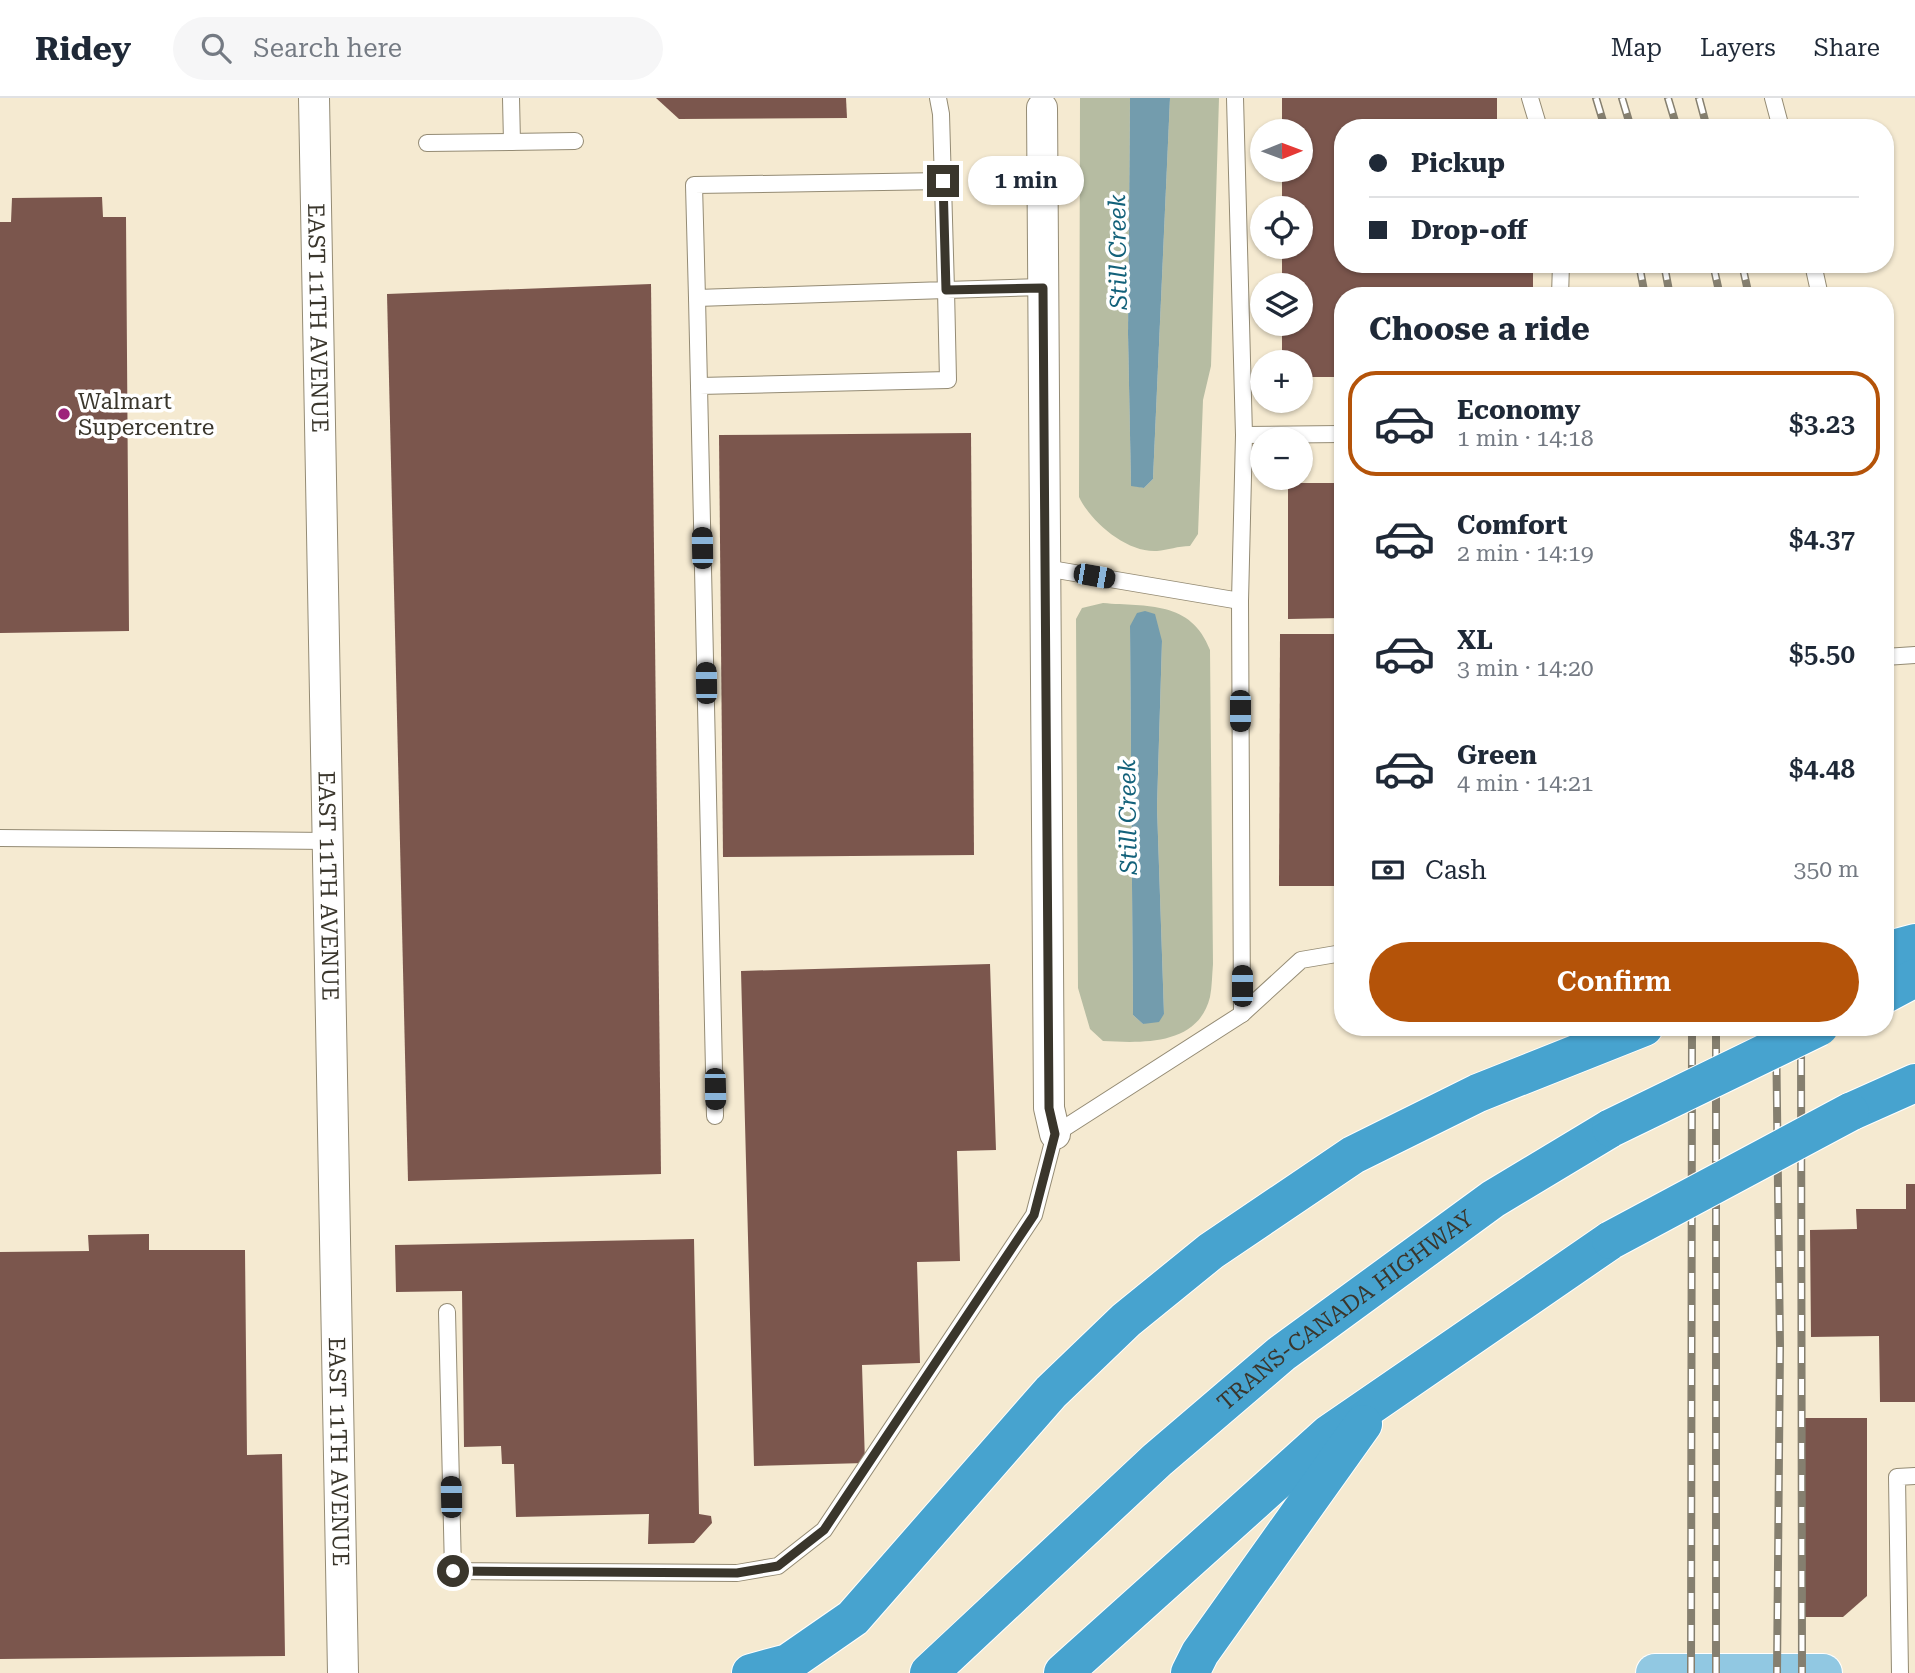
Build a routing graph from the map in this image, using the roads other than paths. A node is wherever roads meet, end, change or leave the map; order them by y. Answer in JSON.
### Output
{"nodes":[{"id":1,"x":314,"y":98,"type":"edge"},
{"id":2,"x":511,"y":98,"type":"edge"},
{"id":3,"x":939,"y":98,"type":"edge"},
{"id":4,"x":1235,"y":98,"type":"edge"},
{"id":5,"x":1530,"y":98,"type":"edge"},
{"id":6,"x":1773,"y":98,"type":"edge"},
{"id":7,"x":1041,"y":101,"type":"edge"},
{"id":8,"x":1536,"y":119,"type":"edge"},
{"id":9,"x":1779,"y":119,"type":"edge"},
{"id":10,"x":575,"y":141,"type":"dead end"},
{"id":11,"x":512,"y":142,"type":"junction"},
{"id":12,"x":427,"y":143,"type":"dead end"},
{"id":13,"x":943,"y":181,"type":"junction"},
{"id":14,"x":1043,"y":288,"type":"junction"},
{"id":15,"x":946,"y":290,"type":"junction"},
{"id":16,"x":697,"y":298,"type":"junction"},
{"id":17,"x":699,"y":386,"type":"junction"},
{"id":18,"x":1334,"y":434,"type":"edge"},
{"id":19,"x":1244,"y":435,"type":"junction"},
{"id":20,"x":1045,"y":568,"type":"junction"},
{"id":21,"x":1240,"y":601,"type":"junction"},
{"id":22,"x":1915,"y":655,"type":"edge"},
{"id":23,"x":1894,"y":656,"type":"edge"},
{"id":24,"x":0,"y":838,"type":"edge"},
{"id":25,"x":328,"y":841,"type":"junction"},
{"id":26,"x":1915,"y":943,"type":"edge"},
{"id":27,"x":1894,"y":949,"type":"edge"},
{"id":28,"x":1334,"y":954,"type":"edge"},
{"id":29,"x":1915,"y":978,"type":"edge"},
{"id":30,"x":1894,"y":989,"type":"edge"},
{"id":31,"x":1242,"y":1014,"type":"junction"},
{"id":32,"x":1620,"y":1036,"type":"edge"},
{"id":33,"x":1800,"y":1036,"type":"edge"},
{"id":34,"x":1915,"y":1083,"type":"edge"},
{"id":35,"x":715,"y":1116,"type":"dead end"},
{"id":36,"x":1055,"y":1134,"type":"junction"},
{"id":37,"x":447,"y":1311,"type":"dead end"},
{"id":38,"x":1380,"y":1399,"type":"junction"},
{"id":39,"x":1915,"y":1476,"type":"edge"},
{"id":40,"x":1898,"y":1572,"type":"junction"},
{"id":41,"x":1915,"y":1572,"type":"edge"},
{"id":42,"x":1195,"y":1663,"type":"edge"},
{"id":43,"x":1072,"y":1665,"type":"edge"},
{"id":44,"x":936,"y":1666,"type":"edge"},
{"id":45,"x":343,"y":1673,"type":"edge"},
{"id":46,"x":751,"y":1673,"type":"edge"},
{"id":47,"x":1655,"y":1673,"type":"edge"},
{"id":48,"x":1823,"y":1673,"type":"edge"},
{"id":49,"x":1900,"y":1673,"type":"edge"}],
"edges":[{"from":1,"to":25,"type":"street","name":"EAST 11TH AVENUE"},
{"from":2,"to":11,"type":"lane"},
{"from":3,"to":13,"type":"lane"},
{"from":4,"to":19,"type":"lane"},
{"from":5,"to":8,"type":"lane"},
{"from":6,"to":9,"type":"lane"},
{"from":7,"to":14,"type":"street"},
{"from":10,"to":11,"type":"lane"},
{"from":11,"to":12,"type":"lane"},
{"from":13,"to":15,"type":"lane"},
{"from":13,"to":16,"type":"lane"},
{"from":14,"to":15,"type":"lane"},
{"from":14,"to":20,"type":"street"},
{"from":15,"to":16,"type":"lane"},
{"from":15,"to":17,"type":"lane"},
{"from":16,"to":17,"type":"lane"},
{"from":17,"to":35,"type":"lane"},
{"from":18,"to":19,"type":"lane"},
{"from":19,"to":21,"type":"lane"},
{"from":20,"to":21,"type":"lane"},
{"from":20,"to":36,"type":"street"},
{"from":21,"to":31,"type":"lane"},
{"from":22,"to":23,"type":"lane"},
{"from":24,"to":25,"type":"lane"},
{"from":25,"to":45,"type":"street","name":"EAST 11TH AVENUE"},
{"from":26,"to":27,"type":"highway"},
{"from":28,"to":31,"type":"lane"},
{"from":29,"to":30,"type":"highway"},
{"from":31,"to":36,"type":"lane"},
{"from":32,"to":46,"type":"highway"},
{"from":33,"to":44,"type":"highway","name":"TRANS-CANADA HIGHWAY","bridge":true},
{"from":34,"to":38,"type":"highway","bridge":true},
{"from":36,"to":37,"type":"lane"},
{"from":38,"to":42,"type":"highway"},
{"from":38,"to":43,"type":"highway"},
{"from":39,"to":40,"type":"lane"},
{"from":40,"to":41,"type":"lane"},
{"from":40,"to":49,"type":"lane"},
{"from":47,"to":48,"type":"main road"}]}
